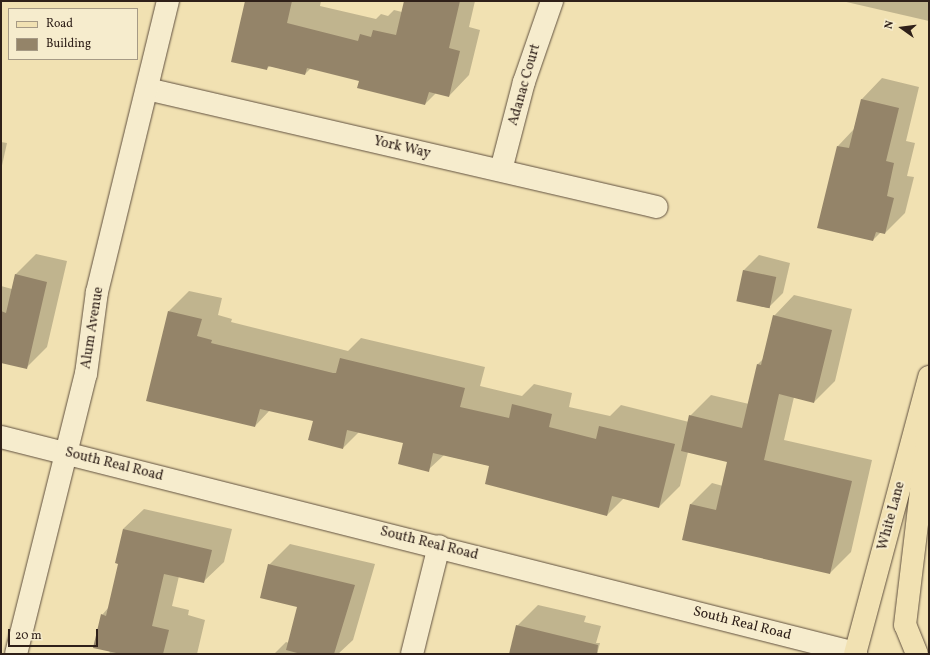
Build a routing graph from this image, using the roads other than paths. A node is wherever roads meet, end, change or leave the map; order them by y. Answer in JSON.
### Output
{"nodes":[{"id":1,"x":168,"y":1,"type":"edge"},
{"id":2,"x":552,"y":1,"type":"edge"},
{"id":3,"x":147,"y":89,"type":"junction"},
{"id":4,"x":501,"y":170,"type":"junction"},
{"id":5,"x":657,"y":207,"type":"dead end"},
{"id":6,"x":929,"y":377,"type":"edge"},
{"id":7,"x":929,"y":424,"type":"edge"},
{"id":8,"x":1,"y":437,"type":"edge"},
{"id":9,"x":66,"y":453,"type":"junction"},
{"id":10,"x":439,"y":546,"type":"junction"},
{"id":11,"x":929,"y":645,"type":"edge"},
{"id":12,"x":16,"y":654,"type":"edge"},
{"id":13,"x":412,"y":654,"type":"edge"},
{"id":14,"x":856,"y":654,"type":"edge"},
{"id":15,"x":917,"y":654,"type":"edge"},
{"id":16,"x":927,"y":654,"type":"edge"}],
"edges":[{"from":1,"to":3,"type":"street","name":"Alum Avenue"},
{"from":2,"to":4,"type":"street","name":"Adanac Court"},
{"from":3,"to":4,"type":"street","name":"York Way"},
{"from":3,"to":9,"type":"street","name":"Alum Avenue"},
{"from":4,"to":5,"type":"street","name":"York Way"},
{"from":6,"to":14,"type":"main road","name":"White Lane"},
{"from":7,"to":15,"type":"main road"},
{"from":8,"to":9,"type":"street","name":"South Real Road"},
{"from":9,"to":10,"type":"street","name":"South Real Road"},
{"from":9,"to":12,"type":"street","name":"Alum Avenue"},
{"from":10,"to":13,"type":"street"},
{"from":10,"to":14,"type":"street","name":"South Real Road"},
{"from":11,"to":16,"type":"main road"}]}
